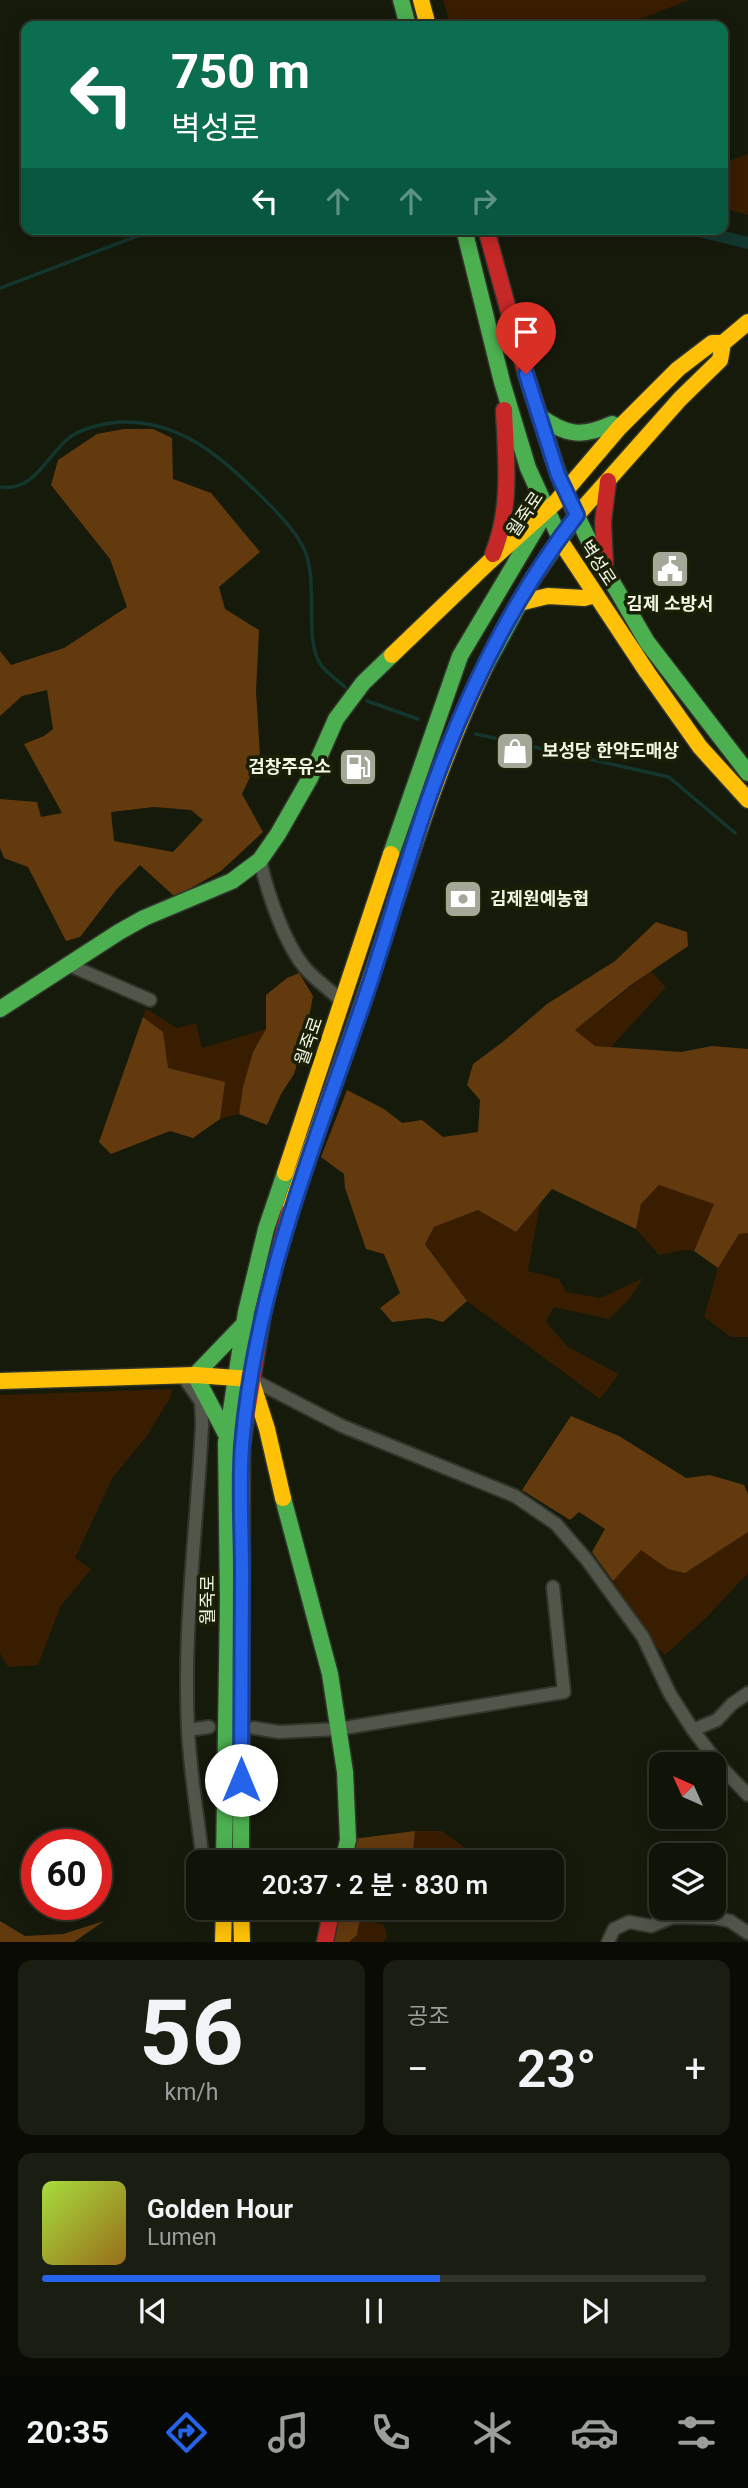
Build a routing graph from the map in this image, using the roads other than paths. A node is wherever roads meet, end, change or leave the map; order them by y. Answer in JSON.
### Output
{"nodes":[{"id":1,"x":401,"y":0,"type":"edge"},
{"id":2,"x":421,"y":0,"type":"edge"},
{"id":3,"x":407,"y":21,"type":"edge"},
{"id":4,"x":427,"y":21,"type":"edge"},
{"id":5,"x":465,"y":235,"type":"edge"},
{"id":6,"x":488,"y":235,"type":"edge"},
{"id":7,"x":748,"y":322,"type":"edge"},
{"id":8,"x":723,"y":343,"type":"junction"},
{"id":9,"x":502,"y":382,"type":"junction"},
{"id":10,"x":539,"y":416,"type":"junction"},
{"id":11,"x":619,"y":428,"type":"junction"},
{"id":12,"x":609,"y":478,"type":"junction"},
{"id":13,"x":564,"y":490,"type":"junction"},
{"id":14,"x":547,"y":510,"type":"junction"},
{"id":15,"x":577,"y":515,"type":"junction"},
{"id":16,"x":559,"y":537,"type":"junction"},
{"id":17,"x":489,"y":562,"type":"junction"},
{"id":18,"x":606,"y":571,"type":"junction"},
{"id":19,"x":595,"y":595,"type":"junction"},
{"id":20,"x":519,"y":603,"type":"junction"},
{"id":21,"x":748,"y":773,"type":"edge"},
{"id":22,"x":748,"y":800,"type":"edge"},
{"id":23,"x":260,"y":860,"type":"junction"},
{"id":24,"x":69,"y":965,"type":"junction"},
{"id":25,"x":150,"y":1000,"type":"dead end"},
{"id":26,"x":343,"y":1002,"type":"junction"},
{"id":27,"x":0,"y":1009,"type":"edge"},
{"id":28,"x":245,"y":1323,"type":"junction"},
{"id":29,"x":189,"y":1376,"type":"junction"},
{"id":30,"x":244,"y":1379,"type":"junction"},
{"id":31,"x":0,"y":1381,"type":"edge"},
{"id":32,"x":227,"y":1436,"type":"junction"},
{"id":33,"x":553,"y":1587,"type":"dead end"},
{"id":34,"x":748,"y":1693,"type":"edge"},
{"id":35,"x":209,"y":1727,"type":"dead end"},
{"id":36,"x":254,"y":1728,"type":"dead end"},
{"id":37,"x":338,"y":1729,"type":"junction"},
{"id":38,"x":188,"y":1730,"type":"junction"},
{"id":39,"x":693,"y":1730,"type":"junction"},
{"id":40,"x":748,"y":1795,"type":"edge"},
{"id":41,"x":202,"y":1850,"type":"edge"},
{"id":42,"x":225,"y":1850,"type":"edge"},
{"id":43,"x":241,"y":1850,"type":"edge"},
{"id":44,"x":346,"y":1850,"type":"edge"},
{"id":45,"x":224,"y":1920,"type":"edge"},
{"id":46,"x":241,"y":1920,"type":"edge"},
{"id":47,"x":330,"y":1920,"type":"edge"},
{"id":48,"x":748,"y":1933,"type":"edge"},
{"id":49,"x":223,"y":1942,"type":"edge"},
{"id":50,"x":242,"y":1942,"type":"edge"},
{"id":51,"x":325,"y":1942,"type":"edge"},
{"id":52,"x":608,"y":1942,"type":"edge"}],
"edges":[{"from":1,"to":3,"type":"main road"},
{"from":2,"to":4,"type":"main road"},
{"from":5,"to":9,"type":"main road","name":"벽성로"},
{"from":6,"to":10,"type":"main road","name":"벽성로"},
{"from":7,"to":8,"type":"main road","name":"월죽로"},
{"from":8,"to":11,"type":"main road","name":"월죽로"},
{"from":8,"to":12,"type":"main road","name":"월죽로"},
{"from":9,"to":14,"type":"main road","name":"벽성로"},
{"from":9,"to":17,"type":"main road"},
{"from":10,"to":11,"type":"main road"},
{"from":10,"to":13,"type":"main road","name":"벽성로"},
{"from":11,"to":13,"type":"main road","name":"월죽로"},
{"from":12,"to":15,"type":"main road","name":"월죽로"},
{"from":12,"to":18,"type":"main road"},
{"from":13,"to":14,"type":"main road","name":"월죽로"},
{"from":13,"to":15,"type":"main road","name":"벽성로"},
{"from":14,"to":16,"type":"main road","name":"벽성로"},
{"from":14,"to":17,"type":"main road"},
{"from":14,"to":26,"type":"main road","name":"월죽로"},
{"from":15,"to":16,"type":"main road","name":"월죽로"},
{"from":15,"to":18,"type":"main road","name":"벽성로"},
{"from":16,"to":19,"type":"main road","name":"벽성로"},
{"from":16,"to":20,"type":"main road","name":"월죽로"},
{"from":17,"to":23,"type":"main road"},
{"from":18,"to":21,"type":"main road","name":"벽성로"},
{"from":19,"to":20,"type":"main road"},
{"from":19,"to":22,"type":"main road","name":"벽성로"},
{"from":20,"to":30,"type":"main road","name":"월죽로"},
{"from":23,"to":24,"type":"main road"},
{"from":23,"to":26,"type":"street"},
{"from":24,"to":25,"type":"street"},
{"from":24,"to":27,"type":"main road"},
{"from":26,"to":28,"type":"main road","name":"월죽로"},
{"from":28,"to":29,"type":"main road"},
{"from":28,"to":30,"type":"main road","name":"월죽로"},
{"from":29,"to":30,"type":"main road"},
{"from":29,"to":31,"type":"main road"},
{"from":29,"to":32,"type":"main road"},
{"from":29,"to":38,"type":"street"},
{"from":30,"to":32,"type":"main road","name":"월죽로"},
{"from":30,"to":37,"type":"main road"},
{"from":30,"to":39,"type":"street"},
{"from":30,"to":43,"type":"main road","name":"월죽로"},
{"from":32,"to":42,"type":"main road","name":"월죽로"},
{"from":33,"to":37,"type":"street"},
{"from":34,"to":39,"type":"street"},
{"from":35,"to":38,"type":"street"},
{"from":36,"to":37,"type":"street"},
{"from":37,"to":44,"type":"main road"},
{"from":38,"to":41,"type":"street"},
{"from":39,"to":40,"type":"street"},
{"from":45,"to":49,"type":"main road"},
{"from":46,"to":50,"type":"main road"},
{"from":47,"to":51,"type":"main road"},
{"from":48,"to":52,"type":"street"}]}
